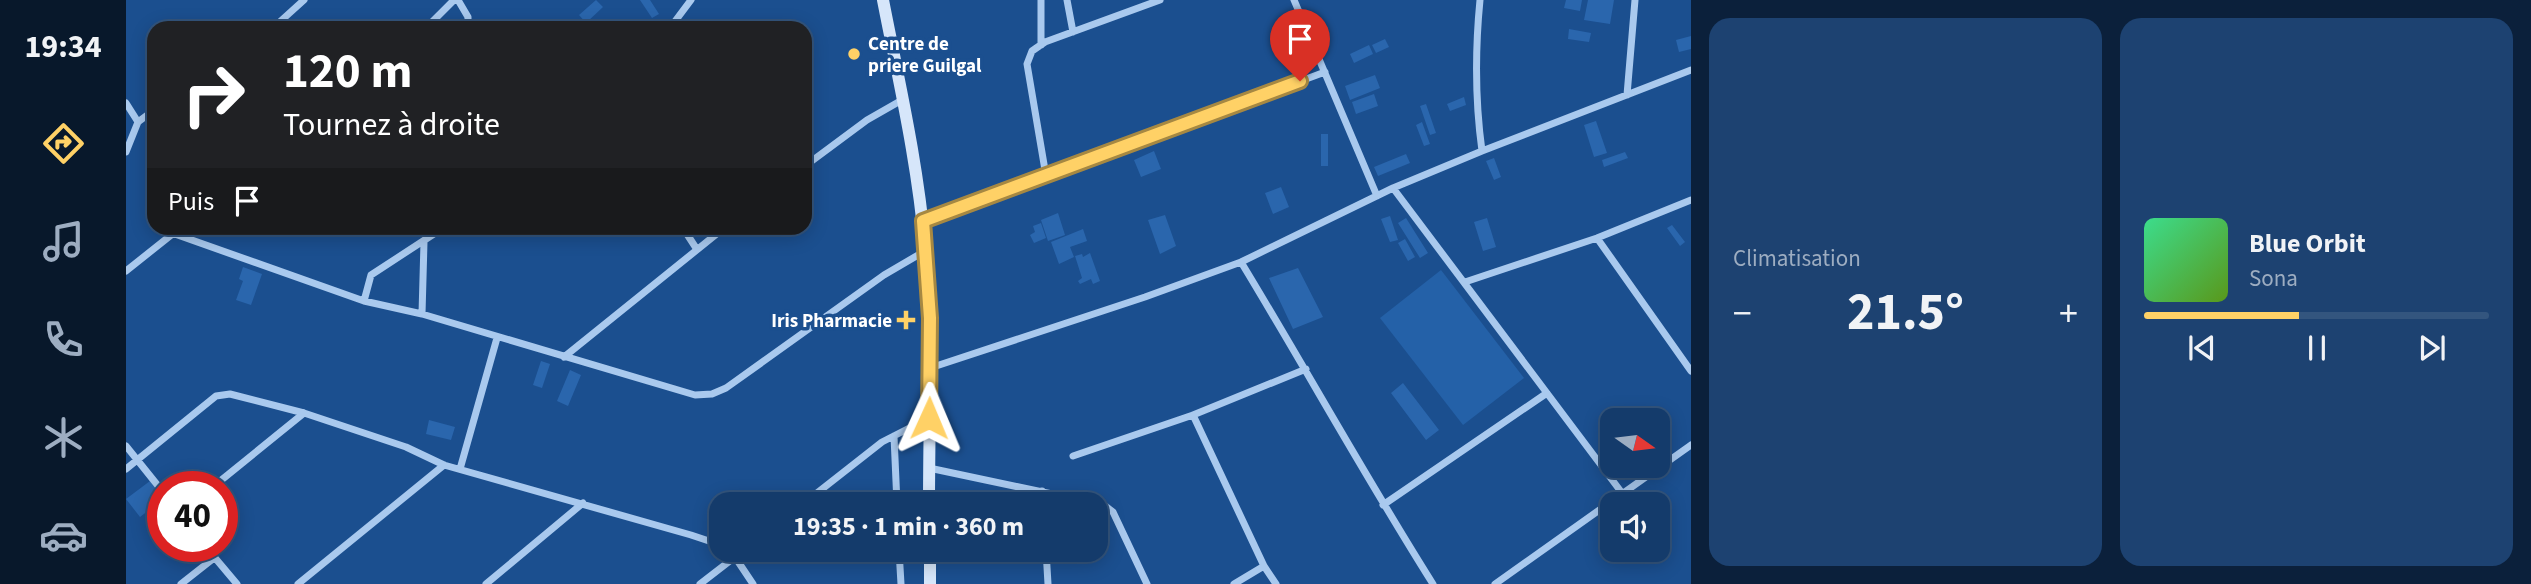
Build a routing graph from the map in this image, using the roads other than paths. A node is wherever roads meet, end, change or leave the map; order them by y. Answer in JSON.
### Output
{"nodes":[{"id":1,"x":304,"y":0,"type":"edge"},
{"id":2,"x":456,"y":0,"type":"edge"},
{"id":3,"x":691,"y":0,"type":"edge"},
{"id":4,"x":883,"y":0,"type":"edge"},
{"id":5,"x":1041,"y":0,"type":"edge"},
{"id":6,"x":1067,"y":0,"type":"edge"},
{"id":7,"x":1160,"y":0,"type":"edge"},
{"id":8,"x":1294,"y":0,"type":"edge"},
{"id":9,"x":1480,"y":0,"type":"edge"},
{"id":10,"x":1635,"y":0,"type":"edge"},
{"id":11,"x":281,"y":21,"type":"edge"},
{"id":12,"x":434,"y":21,"type":"edge"},
{"id":13,"x":468,"y":21,"type":"edge"},
{"id":14,"x":675,"y":21,"type":"edge"},
{"id":15,"x":1073,"y":32,"type":"junction"},
{"id":16,"x":1041,"y":45,"type":"junction"},
{"id":17,"x":1691,"y":70,"type":"edge"},
{"id":18,"x":1325,"y":72,"type":"junction"},
{"id":19,"x":1627,"y":95,"type":"junction"},
{"id":20,"x":902,"y":100,"type":"junction"},
{"id":21,"x":126,"y":103,"type":"edge"},
{"id":22,"x":147,"y":115,"type":"edge"},
{"id":23,"x":138,"y":121,"type":"junction"},
{"id":24,"x":1482,"y":150,"type":"junction"},
{"id":25,"x":126,"y":152,"type":"edge"},
{"id":26,"x":812,"y":161,"type":"edge"},
{"id":27,"x":1046,"y":176,"type":"junction"},
{"id":28,"x":1393,"y":188,"type":"junction"},
{"id":29,"x":1377,"y":196,"type":"junction"},
{"id":30,"x":1691,"y":200,"type":"edge"},
{"id":31,"x":923,"y":221,"type":"junction"},
{"id":32,"x":170,"y":235,"type":"edge"},
{"id":33,"x":178,"y":235,"type":"edge"},
{"id":34,"x":434,"y":235,"type":"edge"},
{"id":35,"x":688,"y":235,"type":"edge"},
{"id":36,"x":714,"y":235,"type":"edge"},
{"id":37,"x":1597,"y":238,"type":"junction"},
{"id":38,"x":424,"y":242,"type":"junction"},
{"id":39,"x":696,"y":248,"type":"junction"},
{"id":40,"x":925,"y":251,"type":"junction"},
{"id":41,"x":1241,"y":261,"type":"junction"},
{"id":42,"x":126,"y":271,"type":"edge"},
{"id":43,"x":1465,"y":282,"type":"junction"},
{"id":44,"x":364,"y":301,"type":"junction"},
{"id":45,"x":422,"y":314,"type":"junction"},
{"id":46,"x":497,"y":338,"type":"junction"},
{"id":47,"x":564,"y":357,"type":"junction"},
{"id":48,"x":929,"y":368,"type":"junction"},
{"id":49,"x":1306,"y":369,"type":"junction"},
{"id":50,"x":1691,"y":372,"type":"edge"},
{"id":51,"x":1546,"y":393,"type":"junction"},
{"id":52,"x":304,"y":413,"type":"junction"},
{"id":53,"x":1193,"y":415,"type":"junction"},
{"id":54,"x":929,"y":418,"type":"junction"},
{"id":55,"x":894,"y":436,"type":"junction"},
{"id":56,"x":1691,"y":445,"type":"edge"},
{"id":57,"x":126,"y":446,"type":"edge"},
{"id":58,"x":1073,"y":456,"type":"dead end"},
{"id":59,"x":137,"y":460,"type":"junction"},
{"id":60,"x":444,"y":465,"type":"junction"},
{"id":61,"x":929,"y":468,"type":"junction"},
{"id":62,"x":126,"y":469,"type":"edge"},
{"id":63,"x":460,"y":470,"type":"junction"},
{"id":64,"x":232,"y":471,"type":"edge"},
{"id":65,"x":147,"y":472,"type":"edge"},
{"id":66,"x":1042,"y":491,"type":"joint"},
{"id":67,"x":818,"y":492,"type":"edge"},
{"id":68,"x":896,"y":492,"type":"edge"},
{"id":69,"x":929,"y":492,"type":"edge"},
{"id":70,"x":1621,"y":492,"type":"edge"},
{"id":71,"x":1623,"y":492,"type":"edge"},
{"id":72,"x":583,"y":503,"type":"junction"},
{"id":73,"x":1383,"y":505,"type":"junction"},
{"id":74,"x":1600,"y":509,"type":"edge"},
{"id":75,"x":709,"y":541,"type":"edge"},
{"id":76,"x":209,"y":562,"type":"edge"},
{"id":77,"x":218,"y":562,"type":"edge"},
{"id":78,"x":728,"y":562,"type":"edge"},
{"id":79,"x":738,"y":562,"type":"edge"},
{"id":80,"x":900,"y":562,"type":"edge"},
{"id":81,"x":930,"y":562,"type":"edge"},
{"id":82,"x":1047,"y":562,"type":"edge"},
{"id":83,"x":1264,"y":566,"type":"junction"},
{"id":84,"x":181,"y":584,"type":"edge"},
{"id":85,"x":237,"y":584,"type":"edge"},
{"id":86,"x":298,"y":584,"type":"edge"},
{"id":87,"x":486,"y":584,"type":"edge"},
{"id":88,"x":700,"y":584,"type":"edge"},
{"id":89,"x":753,"y":584,"type":"edge"},
{"id":90,"x":901,"y":584,"type":"edge"},
{"id":91,"x":930,"y":584,"type":"edge"},
{"id":92,"x":1048,"y":584,"type":"edge"},
{"id":93,"x":1147,"y":584,"type":"edge"},
{"id":94,"x":1234,"y":584,"type":"edge"},
{"id":95,"x":1276,"y":584,"type":"edge"},
{"id":96,"x":1433,"y":584,"type":"edge"},
{"id":97,"x":1495,"y":584,"type":"edge"}],
"edges":[{"from":1,"to":11,"type":"street"},
{"from":2,"to":12,"type":"street"},
{"from":2,"to":13,"type":"street"},
{"from":3,"to":14,"type":"street"},
{"from":4,"to":20,"type":"street"},
{"from":5,"to":16,"type":"street"},
{"from":6,"to":15,"type":"street"},
{"from":7,"to":15,"type":"street"},
{"from":8,"to":18,"type":"street"},
{"from":9,"to":24,"type":"street"},
{"from":10,"to":19,"type":"street"},
{"from":15,"to":16,"type":"street"},
{"from":16,"to":27,"type":"street"},
{"from":17,"to":19,"type":"street"},
{"from":18,"to":27,"type":"street"},
{"from":18,"to":29,"type":"street"},
{"from":19,"to":24,"type":"street"},
{"from":20,"to":26,"type":"street"},
{"from":20,"to":31,"type":"street"},
{"from":21,"to":23,"type":"street"},
{"from":22,"to":23,"type":"street"},
{"from":23,"to":25,"type":"street"},
{"from":24,"to":28,"type":"street"},
{"from":27,"to":31,"type":"street"},
{"from":28,"to":29,"type":"street"},
{"from":28,"to":43,"type":"street"},
{"from":29,"to":41,"type":"street"},
{"from":30,"to":37,"type":"street"},
{"from":31,"to":40,"type":"street"},
{"from":32,"to":42,"type":"street"},
{"from":33,"to":44,"type":"street"},
{"from":34,"to":38,"type":"street"},
{"from":35,"to":39,"type":"street"},
{"from":36,"to":39,"type":"street"},
{"from":37,"to":43,"type":"street"},
{"from":37,"to":50,"type":"street"},
{"from":38,"to":44,"type":"street"},
{"from":38,"to":45,"type":"street"},
{"from":39,"to":47,"type":"street"},
{"from":40,"to":47,"type":"street"},
{"from":40,"to":48,"type":"street"},
{"from":41,"to":48,"type":"street"},
{"from":41,"to":49,"type":"street"},
{"from":43,"to":51,"type":"street"},
{"from":44,"to":45,"type":"street"},
{"from":45,"to":46,"type":"street"},
{"from":46,"to":47,"type":"street"},
{"from":46,"to":63,"type":"street"},
{"from":48,"to":54,"type":"street"},
{"from":49,"to":53,"type":"street"},
{"from":49,"to":73,"type":"street"},
{"from":51,"to":70,"type":"street"},
{"from":51,"to":73,"type":"street"},
{"from":52,"to":59,"type":"street"},
{"from":52,"to":60,"type":"street"},
{"from":52,"to":64,"type":"street"},
{"from":53,"to":58,"type":"street"},
{"from":53,"to":83,"type":"street"},
{"from":54,"to":55,"type":"street"},
{"from":54,"to":61,"type":"street"},
{"from":55,"to":67,"type":"street"},
{"from":55,"to":68,"type":"street"},
{"from":56,"to":71,"type":"street"},
{"from":57,"to":59,"type":"street"},
{"from":59,"to":62,"type":"street"},
{"from":59,"to":65,"type":"street"},
{"from":60,"to":63,"type":"street"},
{"from":60,"to":86,"type":"street"},
{"from":61,"to":66,"type":"street"},
{"from":61,"to":69,"type":"street"},
{"from":63,"to":72,"type":"street"},
{"from":66,"to":93,"type":"street"},
{"from":72,"to":75,"type":"street"},
{"from":72,"to":87,"type":"street"},
{"from":73,"to":96,"type":"street"},
{"from":74,"to":97,"type":"street"},
{"from":76,"to":84,"type":"street"},
{"from":77,"to":85,"type":"street"},
{"from":78,"to":88,"type":"street"},
{"from":79,"to":89,"type":"street"},
{"from":80,"to":90,"type":"street"},
{"from":81,"to":91,"type":"street"},
{"from":82,"to":92,"type":"street"},
{"from":83,"to":94,"type":"street"},
{"from":83,"to":95,"type":"street"}]}
